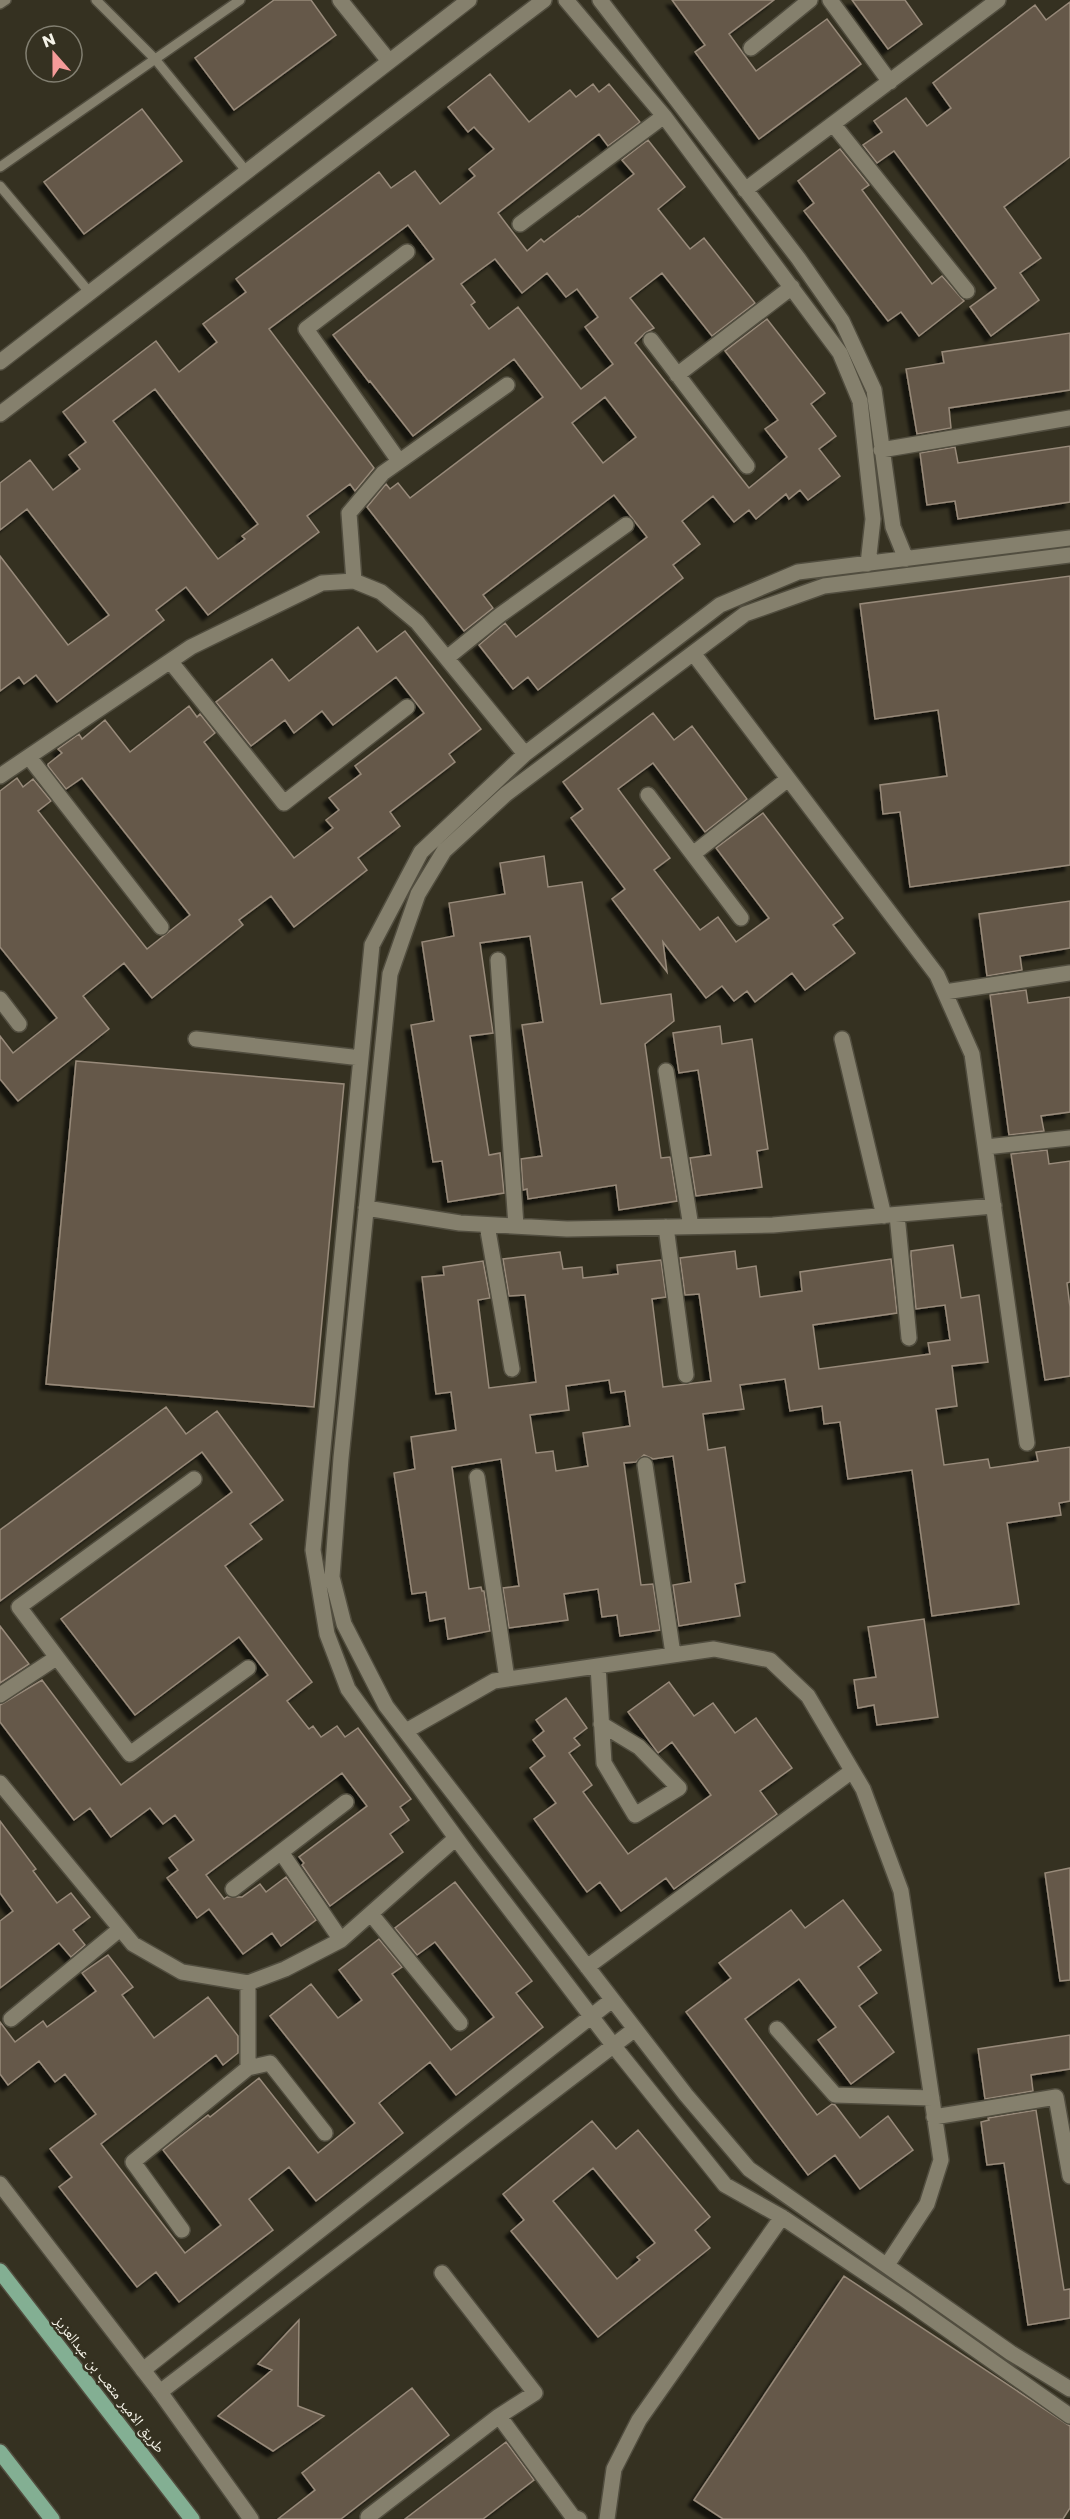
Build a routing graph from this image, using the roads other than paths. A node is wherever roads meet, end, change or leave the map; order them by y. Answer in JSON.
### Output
{"nodes":[{"id":1,"x":6,"y":0,"type":"edge"},
{"id":2,"x":96,"y":0,"type":"edge"},
{"id":3,"x":240,"y":0,"type":"edge"},
{"id":4,"x":340,"y":0,"type":"edge"},
{"id":5,"x":469,"y":0,"type":"edge"},
{"id":6,"x":544,"y":0,"type":"edge"},
{"id":7,"x":566,"y":0,"type":"edge"},
{"id":8,"x":600,"y":0,"type":"edge"},
{"id":9,"x":810,"y":0,"type":"edge"},
{"id":10,"x":830,"y":0,"type":"edge"},
{"id":11,"x":998,"y":0,"type":"edge"},
{"id":12,"x":0,"y":4,"type":"edge"},
{"id":13,"x":751,"y":48,"type":"dead end"},
{"id":14,"x":155,"y":59,"type":"junction"},
{"id":15,"x":389,"y":61,"type":"junction"},
{"id":16,"x":890,"y":82,"type":"junction"},
{"id":17,"x":664,"y":116,"type":"junction"},
{"id":18,"x":833,"y":124,"type":"junction"},
{"id":19,"x":0,"y":167,"type":"edge"},
{"id":20,"x":247,"y":172,"type":"junction"},
{"id":21,"x":0,"y":186,"type":"edge"},
{"id":22,"x":745,"y":190,"type":"junction"},
{"id":23,"x":520,"y":224,"type":"dead end"},
{"id":24,"x":407,"y":252,"type":"dead end"},
{"id":25,"x":792,"y":288,"type":"junction"},
{"id":26,"x":967,"y":291,"type":"dead end"},
{"id":27,"x":90,"y":293,"type":"junction"},
{"id":28,"x":651,"y":340,"type":"dead end"},
{"id":29,"x":0,"y":362,"type":"edge"},
{"id":30,"x":677,"y":375,"type":"junction"},
{"id":31,"x":507,"y":385,"type":"dead end"},
{"id":32,"x":0,"y":414,"type":"edge"},
{"id":33,"x":1070,"y":418,"type":"edge"},
{"id":34,"x":881,"y":450,"type":"junction"},
{"id":35,"x":399,"y":461,"type":"junction"},
{"id":36,"x":747,"y":466,"type":"dead end"},
{"id":37,"x":626,"y":525,"type":"dead end"},
{"id":38,"x":1070,"y":538,"type":"edge"},
{"id":39,"x":1070,"y":555,"type":"edge"},
{"id":40,"x":906,"y":559,"type":"junction"},
{"id":41,"x":868,"y":564,"type":"junction"},
{"id":42,"x":354,"y":581,"type":"junction"},
{"id":43,"x":693,"y":653,"type":"junction"},
{"id":44,"x":448,"y":657,"type":"junction"},
{"id":45,"x":170,"y":661,"type":"junction"},
{"id":46,"x":407,"y":707,"type":"dead end"},
{"id":47,"x":525,"y":754,"type":"junction"},
{"id":48,"x":29,"y":757,"type":"junction"},
{"id":49,"x":0,"y":776,"type":"edge"},
{"id":50,"x":788,"y":779,"type":"junction"},
{"id":51,"x":648,"y":795,"type":"dead end"},
{"id":52,"x":693,"y":854,"type":"junction"},
{"id":53,"x":741,"y":918,"type":"dead end"},
{"id":54,"x":161,"y":927,"type":"dead end"},
{"id":55,"x":498,"y":960,"type":"dead end"},
{"id":56,"x":1070,"y":973,"type":"edge"},
{"id":57,"x":945,"y":992,"type":"junction"},
{"id":58,"x":0,"y":999,"type":"edge"},
{"id":59,"x":19,"y":1024,"type":"dead end"},
{"id":60,"x":196,"y":1039,"type":"dead end"},
{"id":61,"x":842,"y":1039,"type":"dead end"},
{"id":62,"x":362,"y":1058,"type":"junction"},
{"id":63,"x":666,"y":1071,"type":"dead end"},
{"id":64,"x":1070,"y":1138,"type":"edge"},
{"id":65,"x":986,"y":1147,"type":"junction"},
{"id":66,"x":994,"y":1206,"type":"junction"},
{"id":67,"x":366,"y":1208,"type":"junction"},
{"id":68,"x":891,"y":1215,"type":"junction"},
{"id":69,"x":487,"y":1225,"type":"junction"},
{"id":70,"x":516,"y":1226,"type":"junction"},
{"id":71,"x":666,"y":1227,"type":"junction"},
{"id":72,"x":691,"y":1227,"type":"junction"},
{"id":73,"x":909,"y":1338,"type":"dead end"},
{"id":74,"x":512,"y":1368,"type":"dead end"},
{"id":75,"x":686,"y":1375,"type":"dead end"},
{"id":76,"x":1027,"y":1443,"type":"dead end"},
{"id":77,"x":645,"y":1465,"type":"dead end"},
{"id":78,"x":477,"y":1477,"type":"dead end"},
{"id":79,"x":194,"y":1479,"type":"dead end"},
{"id":80,"x":674,"y":1654,"type":"junction"},
{"id":81,"x":56,"y":1658,"type":"junction"},
{"id":82,"x":597,"y":1666,"type":"junction"},
{"id":83,"x":248,"y":1668,"type":"dead end"},
{"id":84,"x":507,"y":1679,"type":"junction"},
{"id":85,"x":0,"y":1695,"type":"edge"},
{"id":86,"x":601,"y":1724,"type":"junction"},
{"id":87,"x":406,"y":1731,"type":"junction"},
{"id":88,"x":852,"y":1771,"type":"junction"},
{"id":89,"x":0,"y":1783,"type":"edge"},
{"id":90,"x":346,"y":1802,"type":"dead end"},
{"id":91,"x":456,"y":1838,"type":"junction"},
{"id":92,"x":281,"y":1852,"type":"junction"},
{"id":93,"x":233,"y":1889,"type":"dead end"},
{"id":94,"x":371,"y":1914,"type":"junction"},
{"id":95,"x":120,"y":1929,"type":"junction"},
{"id":96,"x":341,"y":1940,"type":"junction"},
{"id":97,"x":587,"y":1967,"type":"junction"},
{"id":98,"x":248,"y":1983,"type":"junction"},
{"id":99,"x":612,"y":2000,"type":"junction"},
{"id":100,"x":592,"y":2016,"type":"junction"},
{"id":101,"x":11,"y":2019,"type":"dead end"},
{"id":102,"x":460,"y":2023,"type":"dead end"},
{"id":103,"x":635,"y":2029,"type":"junction"},
{"id":104,"x":777,"y":2029,"type":"dead end"},
{"id":105,"x":613,"y":2045,"type":"junction"},
{"id":106,"x":248,"y":2068,"type":"junction"},
{"id":107,"x":932,"y":2098,"type":"junction"},
{"id":108,"x":934,"y":2117,"type":"junction"},
{"id":109,"x":325,"y":2133,"type":"dead end"},
{"id":110,"x":1070,"y":2176,"type":"edge"},
{"id":111,"x":0,"y":2184,"type":"edge"},
{"id":112,"x":782,"y":2217,"type":"junction"},
{"id":113,"x":182,"y":2230,"type":"dead end"},
{"id":114,"x":887,"y":2265,"type":"junction"},
{"id":115,"x":0,"y":2271,"type":"edge"},
{"id":116,"x":442,"y":2272,"type":"dead end"},
{"id":117,"x":143,"y":2370,"type":"junction"},
{"id":118,"x":1070,"y":2389,"type":"edge"},
{"id":119,"x":160,"y":2392,"type":"junction"},
{"id":120,"x":499,"y":2416,"type":"junction"},
{"id":121,"x":1070,"y":2416,"type":"edge"},
{"id":122,"x":0,"y":2452,"type":"edge"},
{"id":123,"x":368,"y":2517,"type":"dead end"},
{"id":124,"x":52,"y":2519,"type":"edge"},
{"id":125,"x":192,"y":2519,"type":"edge"},
{"id":126,"x":251,"y":2519,"type":"edge"},
{"id":127,"x":579,"y":2519,"type":"edge"},
{"id":128,"x":607,"y":2519,"type":"edge"}],
"edges":[{"from":1,"to":12,"type":"lane"},
{"from":2,"to":14,"type":"lane"},
{"from":3,"to":14,"type":"lane"},
{"from":4,"to":15,"type":"street"},
{"from":5,"to":15,"type":"street"},
{"from":6,"to":32,"type":"street"},
{"from":7,"to":17,"type":"street"},
{"from":8,"to":22,"type":"street"},
{"from":9,"to":13,"type":"street"},
{"from":10,"to":16,"type":"street"},
{"from":11,"to":16,"type":"street"},
{"from":14,"to":19,"type":"lane"},
{"from":14,"to":20,"type":"lane"},
{"from":15,"to":20,"type":"street"},
{"from":16,"to":18,"type":"street"},
{"from":17,"to":23,"type":"street"},
{"from":17,"to":25,"type":"street"},
{"from":18,"to":22,"type":"street"},
{"from":18,"to":26,"type":"street"},
{"from":20,"to":27,"type":"street"},
{"from":21,"to":27,"type":"lane"},
{"from":22,"to":34,"type":"street"},
{"from":24,"to":35,"type":"street"},
{"from":25,"to":30,"type":"street"},
{"from":25,"to":41,"type":"street"},
{"from":27,"to":29,"type":"street"},
{"from":28,"to":30,"type":"street"},
{"from":30,"to":36,"type":"street"},
{"from":31,"to":35,"type":"street"},
{"from":33,"to":34,"type":"street"},
{"from":34,"to":40,"type":"street"},
{"from":35,"to":42,"type":"street"},
{"from":37,"to":44,"type":"street"},
{"from":38,"to":40,"type":"street"},
{"from":39,"to":43,"type":"street"},
{"from":40,"to":41,"type":"street"},
{"from":41,"to":47,"type":"street"},
{"from":42,"to":44,"type":"street"},
{"from":42,"to":45,"type":"street"},
{"from":43,"to":50,"type":"street"},
{"from":43,"to":67,"type":"street"},
{"from":44,"to":47,"type":"street"},
{"from":45,"to":46,"type":"street"},
{"from":45,"to":48,"type":"street"},
{"from":47,"to":62,"type":"street"},
{"from":48,"to":49,"type":"street"},
{"from":48,"to":54,"type":"street"},
{"from":50,"to":52,"type":"street"},
{"from":50,"to":57,"type":"street"},
{"from":51,"to":52,"type":"street"},
{"from":52,"to":53,"type":"street"},
{"from":55,"to":70,"type":"street"},
{"from":56,"to":57,"type":"street"},
{"from":57,"to":65,"type":"street"},
{"from":58,"to":59,"type":"street"},
{"from":60,"to":62,"type":"street"},
{"from":61,"to":68,"type":"street"},
{"from":62,"to":91,"type":"street"},
{"from":63,"to":72,"type":"street"},
{"from":64,"to":65,"type":"street"},
{"from":65,"to":66,"type":"street"},
{"from":66,"to":68,"type":"street"},
{"from":66,"to":76,"type":"street"},
{"from":67,"to":69,"type":"street"},
{"from":67,"to":87,"type":"street"},
{"from":68,"to":72,"type":"street"},
{"from":68,"to":73,"type":"street"},
{"from":69,"to":70,"type":"street"},
{"from":69,"to":74,"type":"street"},
{"from":70,"to":71,"type":"street"},
{"from":71,"to":72,"type":"street"},
{"from":71,"to":75,"type":"street"},
{"from":77,"to":80,"type":"street"},
{"from":78,"to":84,"type":"street"},
{"from":79,"to":81,"type":"street"},
{"from":80,"to":82,"type":"street"},
{"from":80,"to":88,"type":"street"},
{"from":81,"to":83,"type":"street"},
{"from":81,"to":85,"type":"street"},
{"from":82,"to":84,"type":"street"},
{"from":82,"to":86,"type":"street"},
{"from":84,"to":87,"type":"street"},
{"from":86,"to":86,"type":"street"},
{"from":87,"to":97,"type":"street"},
{"from":88,"to":97,"type":"street"},
{"from":88,"to":107,"type":"street"},
{"from":89,"to":95,"type":"street"},
{"from":90,"to":92,"type":"street"},
{"from":91,"to":94,"type":"street"},
{"from":91,"to":100,"type":"street"},
{"from":92,"to":93,"type":"street"},
{"from":92,"to":96,"type":"street"},
{"from":94,"to":96,"type":"street"},
{"from":94,"to":102,"type":"street"},
{"from":95,"to":98,"type":"street"},
{"from":95,"to":101,"type":"street"},
{"from":96,"to":98,"type":"street"},
{"from":97,"to":99,"type":"street"},
{"from":98,"to":106,"type":"street"},
{"from":99,"to":100,"type":"street"},
{"from":99,"to":103,"type":"street"},
{"from":100,"to":105,"type":"street"},
{"from":100,"to":117,"type":"street"},
{"from":103,"to":105,"type":"street"},
{"from":103,"to":114,"type":"street"},
{"from":104,"to":107,"type":"street"},
{"from":105,"to":112,"type":"street"},
{"from":105,"to":119,"type":"street"},
{"from":106,"to":109,"type":"street"},
{"from":106,"to":113,"type":"street"},
{"from":107,"to":108,"type":"street"},
{"from":108,"to":110,"type":"street"},
{"from":108,"to":114,"type":"street"},
{"from":111,"to":117,"type":"street"},
{"from":112,"to":121,"type":"street"},
{"from":112,"to":128,"type":"street"},
{"from":114,"to":118,"type":"street"},
{"from":115,"to":125,"type":"main road","name":"طريق الامير متعب بن عبدالعزيز"},
{"from":116,"to":120,"type":"street"},
{"from":117,"to":119,"type":"street"},
{"from":119,"to":126,"type":"street"},
{"from":120,"to":123,"type":"street"},
{"from":120,"to":127,"type":"street"},
{"from":122,"to":124,"type":"main road"}]}
